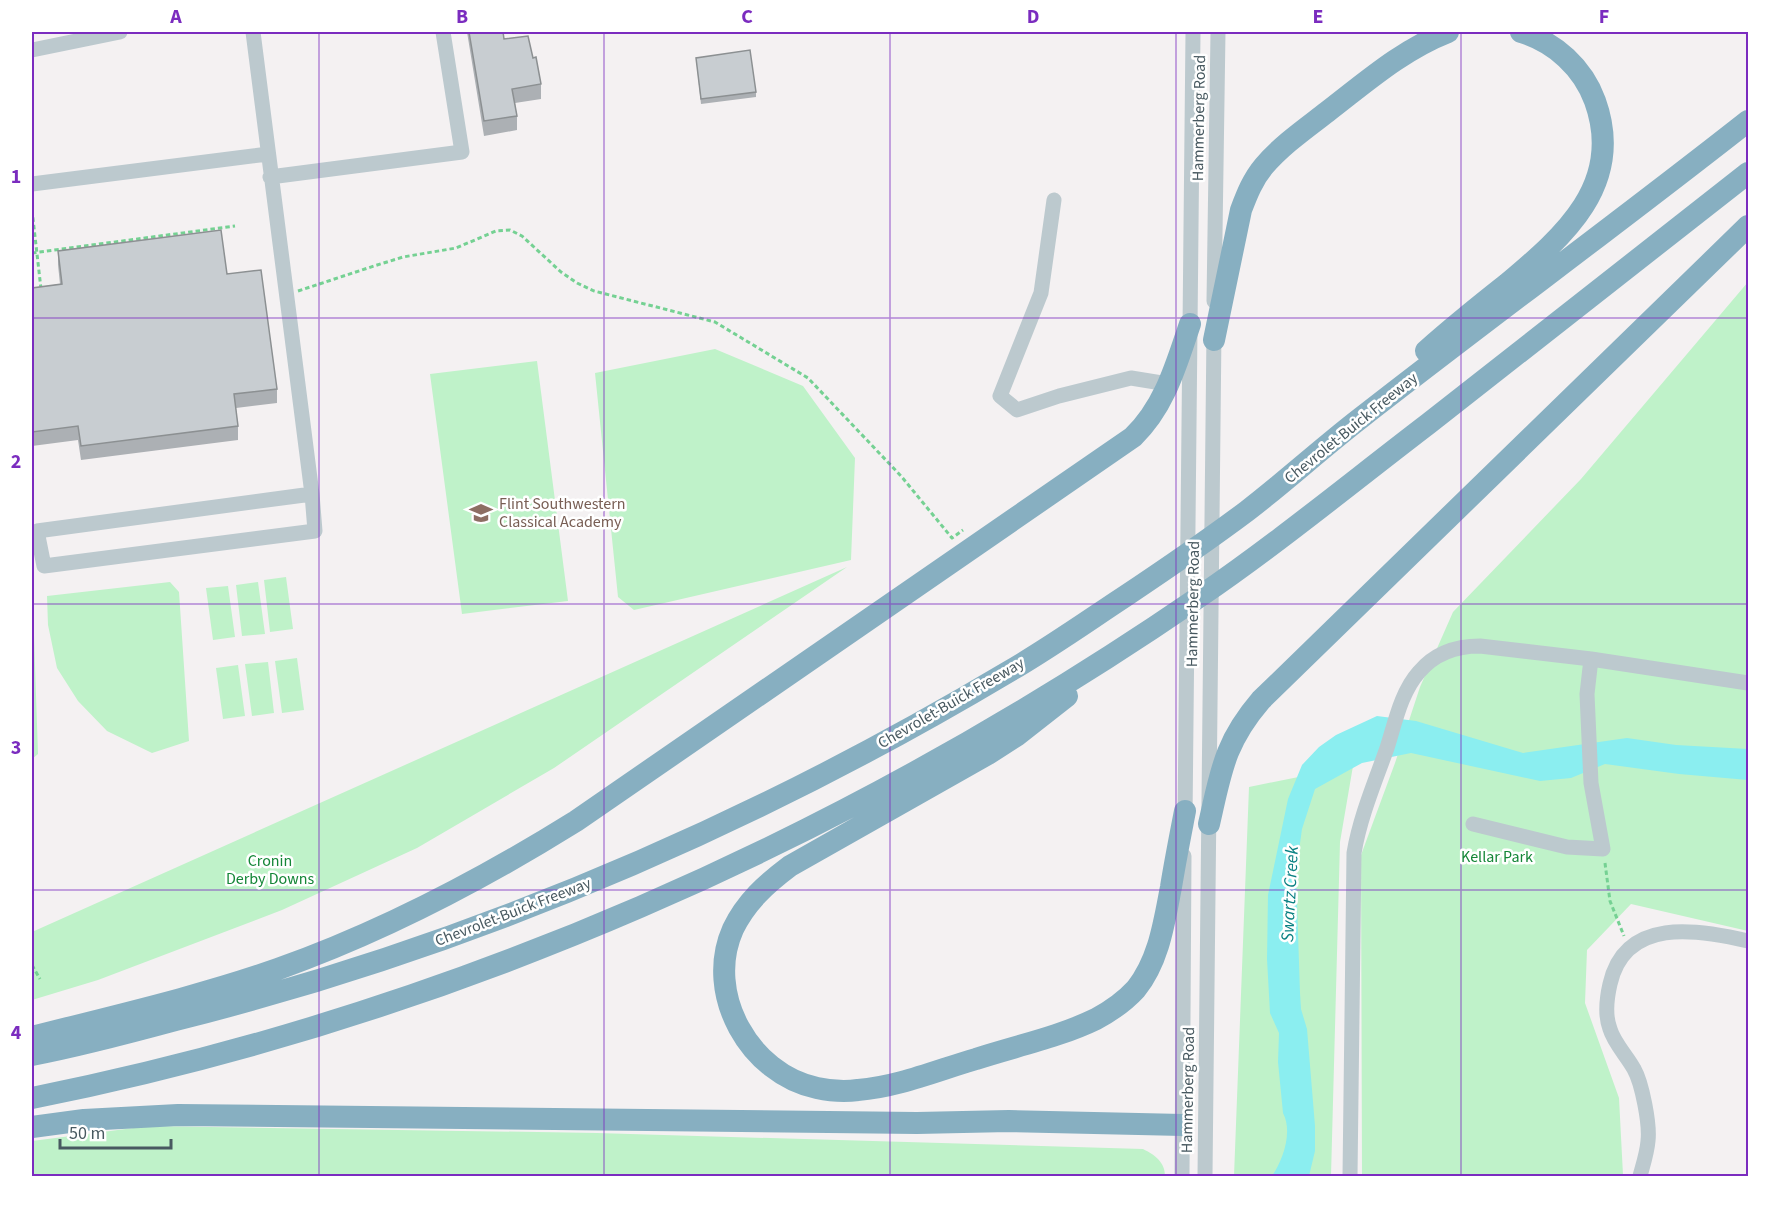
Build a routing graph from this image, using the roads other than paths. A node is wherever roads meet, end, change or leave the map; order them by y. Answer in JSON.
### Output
{"nodes":[{"id":1,"x":120,"y":32,"type":"edge"},
{"id":2,"x":253,"y":32,"type":"edge"},
{"id":3,"x":443,"y":32,"type":"edge"},
{"id":4,"x":1193,"y":32,"type":"edge"},
{"id":5,"x":1207,"y":32,"type":"edge"},
{"id":6,"x":1218,"y":32,"type":"edge"},
{"id":7,"x":1448,"y":32,"type":"edge"},
{"id":8,"x":1521,"y":32,"type":"edge"},
{"id":9,"x":32,"y":50,"type":"edge"},
{"id":10,"x":1193,"y":51,"type":"junction"},
{"id":11,"x":1749,"y":121,"type":"edge"},
{"id":12,"x":268,"y":154,"type":"junction"},
{"id":13,"x":1749,"y":174,"type":"edge"},
{"id":14,"x":270,"y":177,"type":"junction"},
{"id":15,"x":32,"y":184,"type":"edge"},
{"id":16,"x":1054,"y":200,"type":"dead end"},
{"id":17,"x":1749,"y":226,"type":"edge"},
{"id":18,"x":1190,"y":324,"type":"junction"},
{"id":19,"x":1214,"y":340,"type":"junction"},
{"id":20,"x":1168,"y":384,"type":"junction"},
{"id":21,"x":1357,"y":420,"type":"junction"},
{"id":22,"x":312,"y":494,"type":"junction"},
{"id":23,"x":1147,"y":632,"type":"junction"},
{"id":24,"x":1591,"y":659,"type":"junction"},
{"id":25,"x":1749,"y":683,"type":"edge"},
{"id":26,"x":1185,"y":811,"type":"junction"},
{"id":27,"x":1209,"y":824,"type":"junction"},
{"id":28,"x":1473,"y":824,"type":"dead end"},
{"id":29,"x":1749,"y":941,"type":"edge"},
{"id":30,"x":32,"y":1036,"type":"edge"},
{"id":31,"x":32,"y":1055,"type":"edge"},
{"id":32,"x":32,"y":1098,"type":"edge"},
{"id":33,"x":1207,"y":1102,"type":"junction"},
{"id":34,"x":1183,"y":1125,"type":"junction"},
{"id":35,"x":32,"y":1127,"type":"edge"},
{"id":36,"x":1182,"y":1176,"type":"edge"},
{"id":37,"x":1205,"y":1176,"type":"edge"},
{"id":38,"x":1350,"y":1176,"type":"edge"},
{"id":39,"x":1640,"y":1176,"type":"edge"}],
"edges":[{"from":1,"to":9,"type":"street"},
{"from":2,"to":12,"type":"street"},
{"from":3,"to":14,"type":"street"},
{"from":4,"to":10,"type":"street","name":"Hammerberg Road"},
{"from":5,"to":10,"type":"street"},
{"from":6,"to":19,"type":"street","name":"Hammerberg Road"},
{"from":7,"to":19,"type":"highway"},
{"from":8,"to":21,"type":"highway"},
{"from":10,"to":18,"type":"street","name":"Hammerberg Road"},
{"from":11,"to":21,"type":"highway","name":"Chevrolet-Buick Freeway"},
{"from":12,"to":14,"type":"street"},
{"from":12,"to":15,"type":"street"},
{"from":13,"to":23,"type":"highway"},
{"from":14,"to":22,"type":"street"},
{"from":16,"to":20,"type":"street"},
{"from":17,"to":27,"type":"highway"},
{"from":18,"to":20,"type":"highway"},
{"from":18,"to":26,"type":"street","name":"Hammerberg Road"},
{"from":19,"to":27,"type":"street","name":"Hammerberg Road"},
{"from":20,"to":30,"type":"highway"},
{"from":21,"to":31,"type":"highway","name":"Chevrolet-Buick Freeway"},
{"from":22,"to":22,"type":"street"},
{"from":23,"to":26,"type":"highway"},
{"from":23,"to":32,"type":"highway"},
{"from":24,"to":25,"type":"street"},
{"from":24,"to":28,"type":"street"},
{"from":24,"to":38,"type":"street"},
{"from":26,"to":34,"type":"street","name":"Hammerberg Road"},
{"from":27,"to":33,"type":"street","name":"Hammerberg Road"},
{"from":29,"to":39,"type":"street"},
{"from":33,"to":34,"type":"street"},
{"from":33,"to":37,"type":"street","name":"Hammerberg Road"},
{"from":34,"to":35,"type":"highway"},
{"from":34,"to":36,"type":"street","name":"Hammerberg Road"}]}
